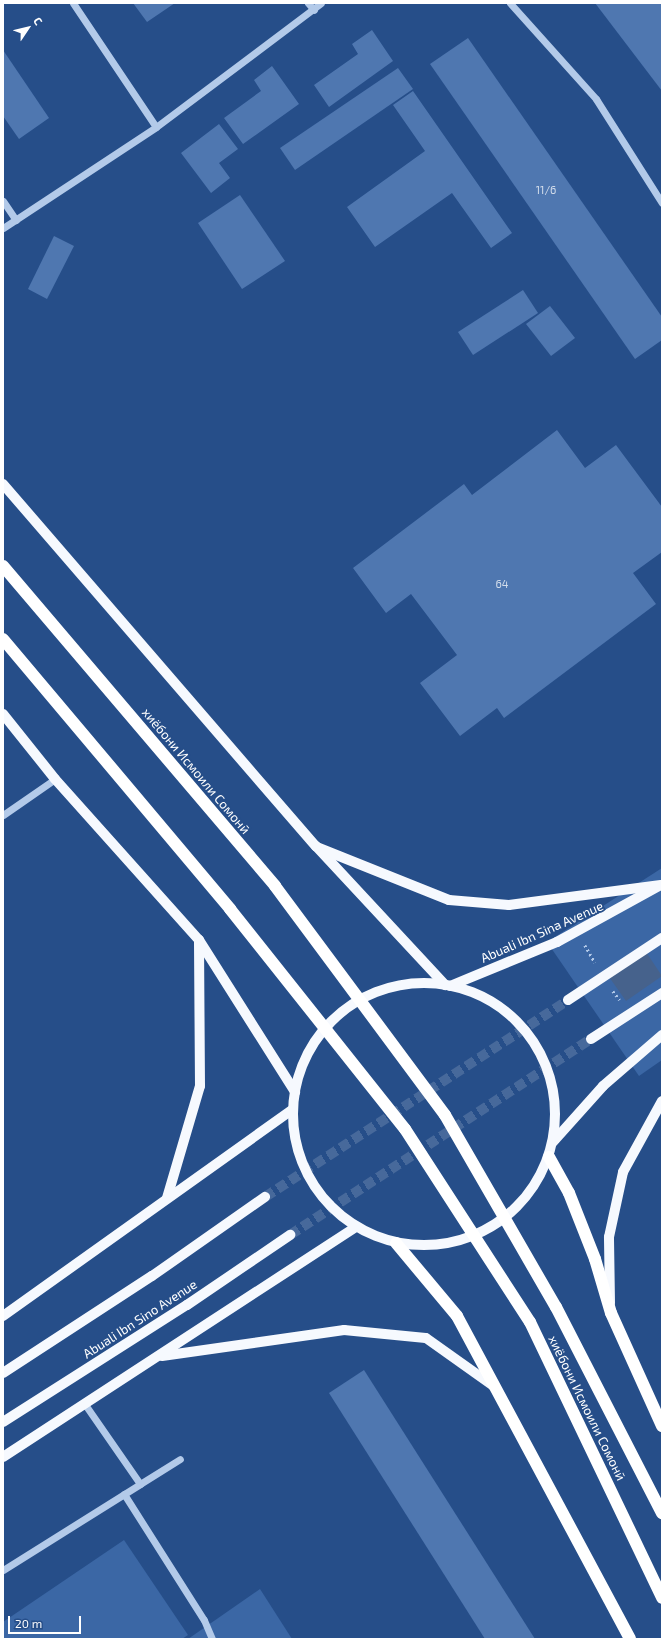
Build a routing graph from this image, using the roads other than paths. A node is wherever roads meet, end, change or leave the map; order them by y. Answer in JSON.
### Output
{"nodes":[{"id":1,"x":73,"y":3,"type":"edge"},
{"id":2,"x":308,"y":3,"type":"edge"},
{"id":3,"x":321,"y":3,"type":"edge"},
{"id":4,"x":510,"y":3,"type":"edge"},
{"id":5,"x":314,"y":10,"type":"junction"},
{"id":6,"x":156,"y":127,"type":"junction"},
{"id":7,"x":3,"y":201,"type":"edge"},
{"id":8,"x":662,"y":204,"type":"edge"},
{"id":9,"x":16,"y":220,"type":"junction"},
{"id":10,"x":3,"y":228,"type":"edge"},
{"id":11,"x":3,"y":484,"type":"edge"},
{"id":12,"x":3,"y":566,"type":"edge"},
{"id":13,"x":3,"y":638,"type":"edge"},
{"id":14,"x":3,"y":714,"type":"edge"},
{"id":15,"x":55,"y":779,"type":"junction"},
{"id":16,"x":3,"y":815,"type":"edge"},
{"id":17,"x":316,"y":846,"type":"junction"},
{"id":18,"x":661,"y":885,"type":"edge"},
{"id":19,"x":662,"y":938,"type":"edge"},
{"id":20,"x":199,"y":940,"type":"junction"},
{"id":21,"x":448,"y":985,"type":"junction"},
{"id":22,"x":662,"y":993,"type":"edge"},
{"id":23,"x":568,"y":1000,"type":"tunnel mouth"},
{"id":24,"x":662,"y":1035,"type":"edge"},
{"id":25,"x":591,"y":1039,"type":"tunnel mouth"},
{"id":26,"x":295,"y":1092,"type":"junction"},
{"id":27,"x":662,"y":1101,"type":"edge"},
{"id":28,"x":293,"y":1109,"type":"junction"},
{"id":29,"x":553,"y":1142,"type":"junction"},
{"id":30,"x":549,"y":1156,"type":"junction"},
{"id":31,"x":265,"y":1197,"type":"tunnel mouth"},
{"id":32,"x":167,"y":1198,"type":"junction"},
{"id":33,"x":356,"y":1227,"type":"junction"},
{"id":34,"x":290,"y":1235,"type":"tunnel mouth"},
{"id":35,"x":396,"y":1243,"type":"junction"},
{"id":36,"x":611,"y":1313,"type":"junction"},
{"id":37,"x":3,"y":1316,"type":"edge"},
{"id":38,"x":158,"y":1356,"type":"junction"},
{"id":39,"x":3,"y":1373,"type":"edge"},
{"id":40,"x":498,"y":1390,"type":"junction"},
{"id":41,"x":84,"y":1403,"type":"junction"},
{"id":42,"x":3,"y":1422,"type":"edge"},
{"id":43,"x":662,"y":1426,"type":"edge"},
{"id":44,"x":3,"y":1457,"type":"edge"},
{"id":45,"x":180,"y":1459,"type":"dead end"},
{"id":46,"x":140,"y":1484,"type":"junction"},
{"id":47,"x":124,"y":1494,"type":"junction"},
{"id":48,"x":662,"y":1513,"type":"edge"},
{"id":49,"x":3,"y":1570,"type":"edge"},
{"id":50,"x":662,"y":1598,"type":"edge"},
{"id":51,"x":212,"y":1639,"type":"edge"},
{"id":52,"x":630,"y":1639,"type":"edge"}],
"edges":[{"from":1,"to":6,"type":"lane"},
{"from":2,"to":5,"type":"lane"},
{"from":3,"to":5,"type":"lane"},
{"from":4,"to":8,"type":"lane"},
{"from":5,"to":6,"type":"lane"},
{"from":6,"to":9,"type":"lane"},
{"from":7,"to":9,"type":"lane"},
{"from":9,"to":10,"type":"lane"},
{"from":11,"to":17,"type":"main road"},
{"from":12,"to":48,"type":"highway","name":"хиёбони Исмоили Сомонӣ","bridge":true},
{"from":13,"to":50,"type":"highway","name":"хиёбони Исмоили Сомонӣ","bridge":true},
{"from":14,"to":15,"type":"main road"},
{"from":15,"to":16,"type":"lane"},
{"from":15,"to":20,"type":"main road"},
{"from":17,"to":18,"type":"main road"},
{"from":17,"to":21,"type":"main road"},
{"from":18,"to":21,"type":"main road","name":"Abuali Ibn Sina Avenue"},
{"from":19,"to":23,"type":"main road"},
{"from":20,"to":26,"type":"main road"},
{"from":20,"to":32,"type":"main road"},
{"from":21,"to":26,"type":"main road"},
{"from":21,"to":29,"type":"main road"},
{"from":22,"to":25,"type":"main road"},
{"from":24,"to":29,"type":"main road"},
{"from":26,"to":28,"type":"main road"},
{"from":27,"to":36,"type":"main road"},
{"from":28,"to":32,"type":"main road"},
{"from":28,"to":33,"type":"main road"},
{"from":29,"to":30,"type":"main road"},
{"from":30,"to":35,"type":"main road"},
{"from":30,"to":36,"type":"highway"},
{"from":31,"to":39,"type":"main road"},
{"from":32,"to":37,"type":"main road"},
{"from":33,"to":35,"type":"main road"},
{"from":33,"to":38,"type":"main road"},
{"from":34,"to":42,"type":"main road","name":"Abuali Ibn Sino Avenue"},
{"from":35,"to":40,"type":"highway"},
{"from":36,"to":43,"type":"highway"},
{"from":38,"to":40,"type":"main road"},
{"from":38,"to":41,"type":"main road"},
{"from":40,"to":52,"type":"highway"},
{"from":41,"to":44,"type":"main road"},
{"from":41,"to":46,"type":"lane"},
{"from":45,"to":46,"type":"lane"},
{"from":46,"to":47,"type":"lane"},
{"from":47,"to":49,"type":"lane"},
{"from":47,"to":51,"type":"lane"}]}
